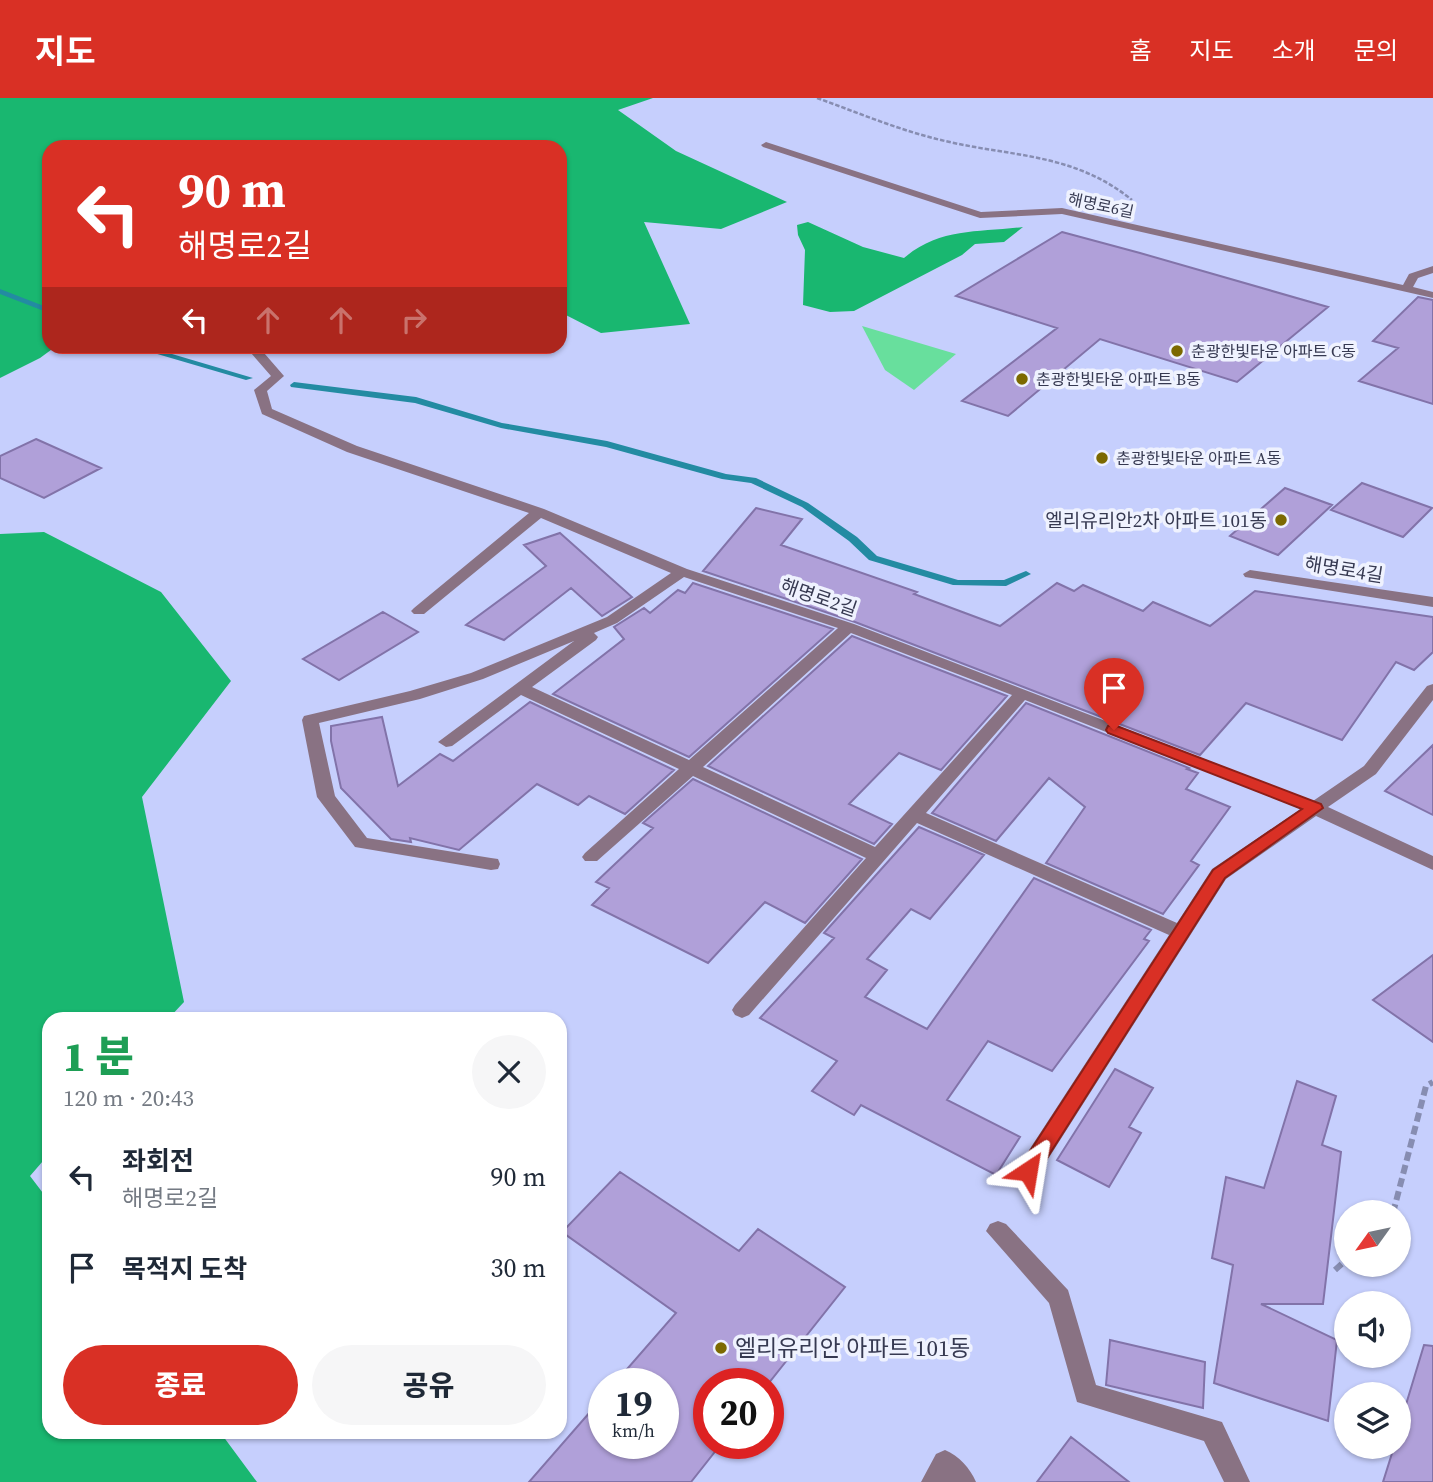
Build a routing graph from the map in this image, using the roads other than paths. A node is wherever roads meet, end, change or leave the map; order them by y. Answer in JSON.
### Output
{"nodes":[{"id":1,"x":766,"y":145,"type":"dead end"},
{"id":2,"x":1433,"y":269,"type":"edge"},
{"id":3,"x":1406,"y":291,"type":"junction"},
{"id":4,"x":1433,"y":295,"type":"edge"},
{"id":5,"x":258,"y":354,"type":"edge"},
{"id":6,"x":539,"y":512,"type":"junction"},
{"id":7,"x":682,"y":572,"type":"junction"},
{"id":8,"x":1250,"y":574,"type":"dead end"},
{"id":9,"x":1433,"y":602,"type":"edge"},
{"id":10,"x":419,"y":611,"type":"dead end"},
{"id":11,"x":612,"y":620,"type":"junction"},
{"id":12,"x":849,"y":627,"type":"junction"},
{"id":13,"x":520,"y":688,"type":"junction"},
{"id":14,"x":1433,"y":689,"type":"edge"},
{"id":15,"x":1022,"y":692,"type":"junction"},
{"id":16,"x":446,"y":741,"type":"dead end"},
{"id":17,"x":691,"y":767,"type":"junction"},
{"id":18,"x":1315,"y":808,"type":"junction"},
{"id":19,"x":914,"y":815,"type":"junction"},
{"id":20,"x":878,"y":856,"type":"junction"},
{"id":21,"x":590,"y":857,"type":"dead end"},
{"id":22,"x":491,"y":864,"type":"dead end"},
{"id":23,"x":1433,"y":864,"type":"edge"},
{"id":24,"x":1182,"y":933,"type":"junction"},
{"id":25,"x":741,"y":1010,"type":"dead end"},
{"id":26,"x":1028,"y":1171,"type":"dead end"},
{"id":27,"x":998,"y":1231,"type":"dead end"},
{"id":28,"x":934,"y":1482,"type":"edge"},
{"id":29,"x":963,"y":1482,"type":"edge"},
{"id":30,"x":1237,"y":1482,"type":"edge"}],
"edges":[{"from":1,"to":3,"type":"street","name":"해명로6길"},
{"from":2,"to":3,"type":"street"},
{"from":3,"to":4,"type":"street","name":"해명로6길"},
{"from":5,"to":6,"type":"street","name":"해명로2길"},
{"from":6,"to":7,"type":"street","name":"해명로2길"},
{"from":6,"to":10,"type":"street"},
{"from":7,"to":11,"type":"street"},
{"from":7,"to":12,"type":"street","name":"해명로2길"},
{"from":8,"to":9,"type":"street","name":"해명로4길"},
{"from":11,"to":13,"type":"street"},
{"from":11,"to":22,"type":"street"},
{"from":12,"to":15,"type":"street","name":"해명로2길"},
{"from":12,"to":17,"type":"street"},
{"from":13,"to":16,"type":"street"},
{"from":13,"to":17,"type":"street"},
{"from":14,"to":18,"type":"street"},
{"from":15,"to":18,"type":"street","name":"해명로2길"},
{"from":15,"to":19,"type":"street"},
{"from":17,"to":20,"type":"street"},
{"from":17,"to":21,"type":"street"},
{"from":18,"to":23,"type":"street","name":"해명로2길"},
{"from":18,"to":24,"type":"street"},
{"from":19,"to":20,"type":"street"},
{"from":19,"to":24,"type":"street"},
{"from":20,"to":25,"type":"street"},
{"from":24,"to":26,"type":"street"},
{"from":27,"to":30,"type":"street"},
{"from":28,"to":29,"type":"street"}]}
